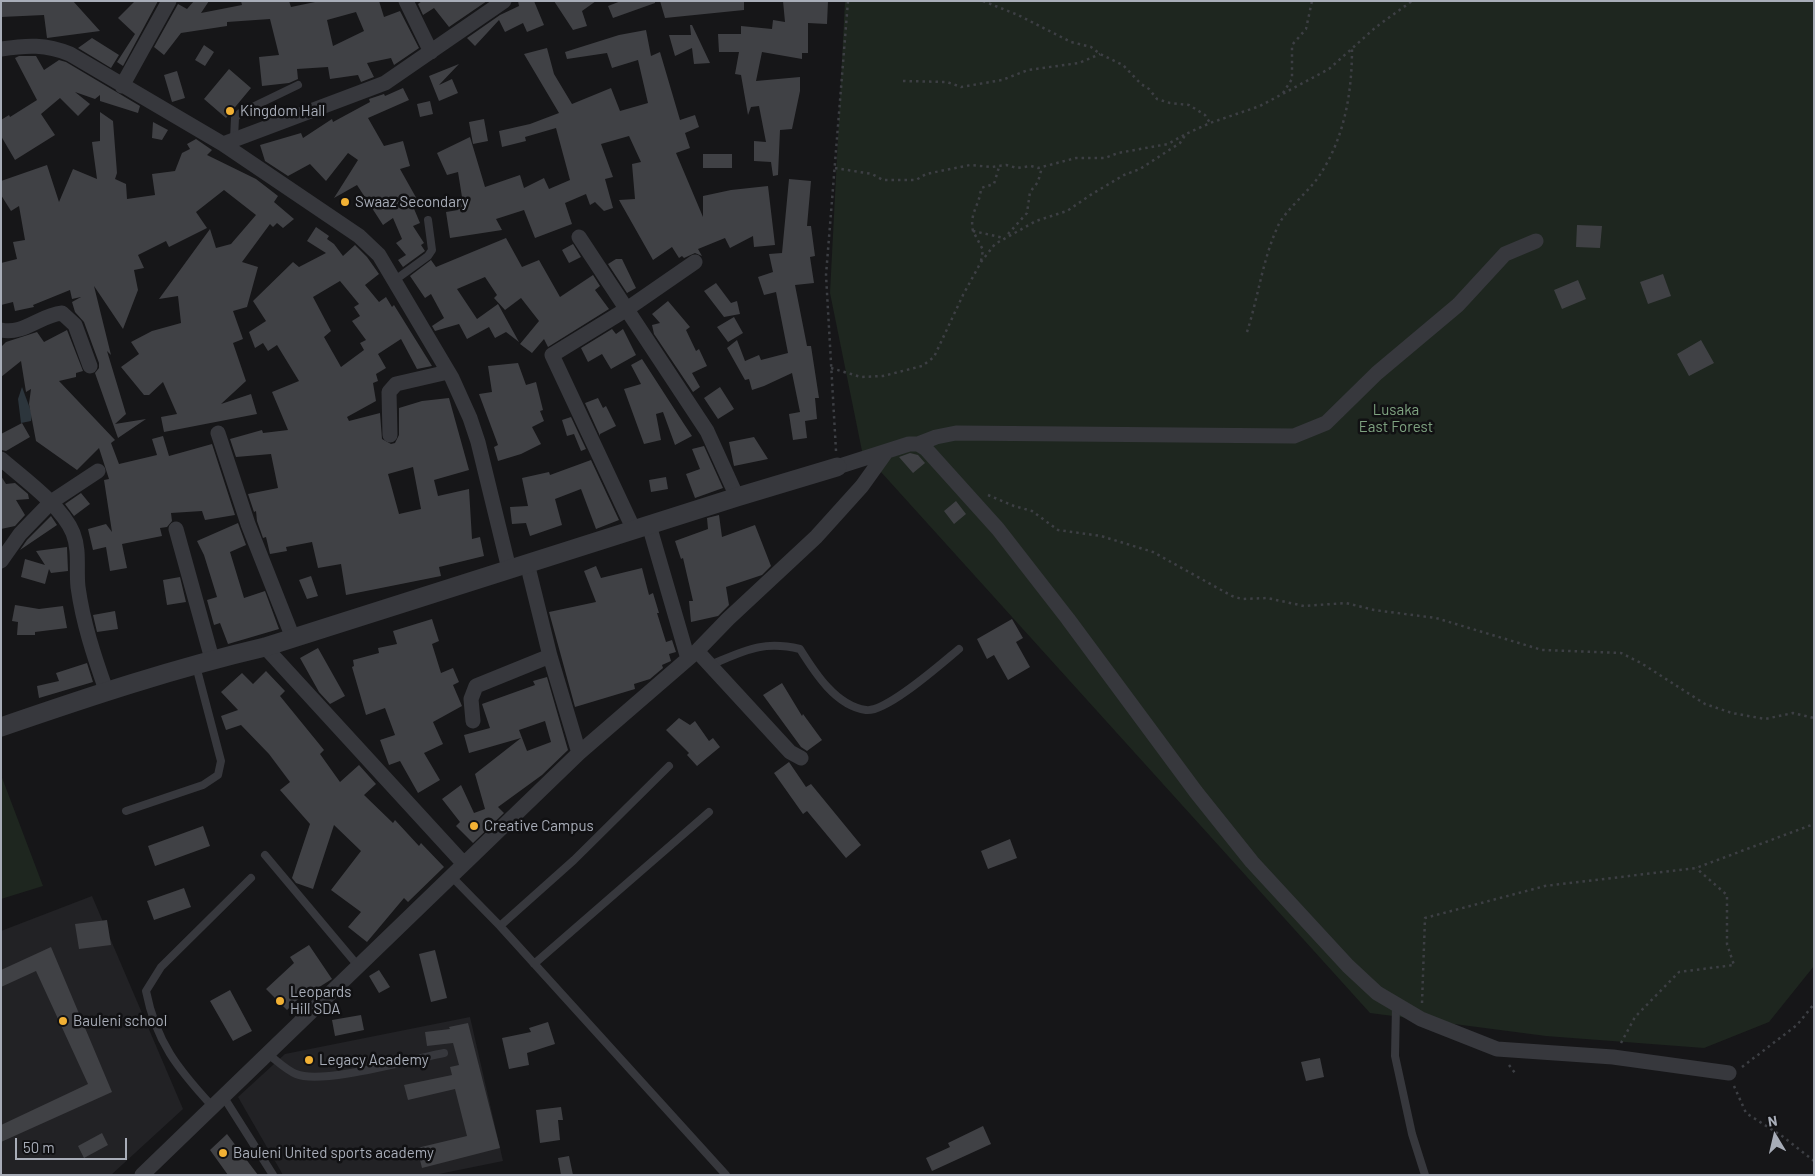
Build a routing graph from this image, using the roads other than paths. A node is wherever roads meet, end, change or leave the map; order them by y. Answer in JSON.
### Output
{"nodes":[{"id":1,"x":169,"y":1,"type":"edge"},
{"id":2,"x":406,"y":1,"type":"edge"},
{"id":3,"x":504,"y":1,"type":"edge"},
{"id":4,"x":1,"y":49,"type":"edge"},
{"id":5,"x":431,"y":52,"type":"junction"},
{"id":6,"x":298,"y":85,"type":"dead end"},
{"id":7,"x":122,"y":86,"type":"junction"},
{"id":8,"x":228,"y":141,"type":"junction"},
{"id":9,"x":428,"y":220,"type":"dead end"},
{"id":10,"x":579,"y":237,"type":"dead end"},
{"id":11,"x":1536,"y":241,"type":"dead end"},
{"id":12,"x":695,"y":262,"type":"dead end"},
{"id":13,"x":395,"y":280,"type":"junction"},
{"id":14,"x":627,"y":309,"type":"junction"},
{"id":15,"x":1,"y":330,"type":"edge"},
{"id":16,"x":90,"y":366,"type":"dead end"},
{"id":17,"x":448,"y":372,"type":"junction"},
{"id":18,"x":218,"y":433,"type":"dead end"},
{"id":19,"x":390,"y":435,"type":"dead end"},
{"id":20,"x":918,"y":444,"type":"junction"},
{"id":21,"x":888,"y":451,"type":"junction"},
{"id":22,"x":1,"y":459,"type":"edge"},
{"id":23,"x":837,"y":467,"type":"joint"},
{"id":24,"x":98,"y":471,"type":"dead end"},
{"id":25,"x":737,"y":497,"type":"junction"},
{"id":26,"x":51,"y":502,"type":"junction"},
{"id":27,"x":641,"y":527,"type":"junction"},
{"id":28,"x":176,"y":529,"type":"dead end"},
{"id":29,"x":1,"y":561,"type":"edge"},
{"id":30,"x":518,"y":566,"type":"junction"},
{"id":31,"x":294,"y":638,"type":"junction"},
{"id":32,"x":265,"y":647,"type":"junction"},
{"id":33,"x":959,"y":649,"type":"dead end"},
{"id":34,"x":692,"y":655,"type":"junction"},
{"id":35,"x":550,"y":656,"type":"junction"},
{"id":36,"x":204,"y":662,"type":"junction"},
{"id":37,"x":710,"y":665,"type":"junction"},
{"id":38,"x":106,"y":690,"type":"junction"},
{"id":39,"x":473,"y":721,"type":"dead end"},
{"id":40,"x":1,"y":727,"type":"edge"},
{"id":41,"x":579,"y":753,"type":"junction"},
{"id":42,"x":800,"y":758,"type":"dead end"},
{"id":43,"x":669,"y":766,"type":"dead end"},
{"id":44,"x":126,"y":811,"type":"dead end"},
{"id":45,"x":709,"y":812,"type":"dead end"},
{"id":46,"x":265,"y":854,"type":"dead end"},
{"id":47,"x":464,"y":864,"type":"junction"},
{"id":48,"x":452,"y":877,"type":"junction"},
{"id":49,"x":251,"y":878,"type":"dead end"},
{"id":50,"x":500,"y":926,"type":"junction"},
{"id":51,"x":534,"y":964,"type":"junction"},
{"id":52,"x":358,"y":967,"type":"junction"},
{"id":53,"x":1396,"y":1005,"type":"junction"},
{"id":54,"x":444,"y":1053,"type":"dead end"},
{"id":55,"x":268,"y":1054,"type":"junction"},
{"id":56,"x":1729,"y":1073,"type":"road end"},
{"id":57,"x":218,"y":1101,"type":"junction"},
{"id":58,"x":142,"y":1175,"type":"edge"},
{"id":59,"x":272,"y":1175,"type":"edge"},
{"id":60,"x":726,"y":1175,"type":"edge"},
{"id":61,"x":1425,"y":1175,"type":"edge"}],
"edges":[{"from":1,"to":7,"type":"street"},
{"from":2,"to":5,"type":"street"},
{"from":3,"to":5,"type":"street"},
{"from":4,"to":7,"type":"street"},
{"from":5,"to":8,"type":"street"},
{"from":6,"to":8,"type":"lane"},
{"from":7,"to":8,"type":"street"},
{"from":8,"to":13,"type":"street"},
{"from":9,"to":13,"type":"lane"},
{"from":10,"to":14,"type":"street"},
{"from":11,"to":20,"type":"street"},
{"from":12,"to":14,"type":"street"},
{"from":13,"to":17,"type":"street"},
{"from":14,"to":25,"type":"street"},
{"from":14,"to":27,"type":"street"},
{"from":15,"to":16,"type":"street"},
{"from":17,"to":19,"type":"street"},
{"from":17,"to":30,"type":"street"},
{"from":18,"to":31,"type":"street"},
{"from":20,"to":21,"type":"street"},
{"from":20,"to":53,"type":"street"},
{"from":21,"to":23,"type":"street"},
{"from":21,"to":34,"type":"street"},
{"from":22,"to":26,"type":"street"},
{"from":23,"to":25,"type":"street"},
{"from":24,"to":26,"type":"street"},
{"from":25,"to":27,"type":"street"},
{"from":26,"to":29,"type":"street"},
{"from":26,"to":38,"type":"street"},
{"from":27,"to":30,"type":"street"},
{"from":27,"to":34,"type":"street"},
{"from":28,"to":36,"type":"street"},
{"from":30,"to":31,"type":"street"},
{"from":30,"to":35,"type":"street"},
{"from":31,"to":32,"type":"street"},
{"from":32,"to":36,"type":"street"},
{"from":32,"to":47,"type":"street"},
{"from":33,"to":37,"type":"lane"},
{"from":34,"to":37,"type":"street"},
{"from":34,"to":41,"type":"street"},
{"from":35,"to":39,"type":"street"},
{"from":35,"to":41,"type":"street"},
{"from":36,"to":38,"type":"street"},
{"from":36,"to":44,"type":"lane"},
{"from":37,"to":42,"type":"street"},
{"from":38,"to":40,"type":"street"},
{"from":41,"to":47,"type":"street"},
{"from":43,"to":50,"type":"lane"},
{"from":45,"to":51,"type":"lane"},
{"from":46,"to":52,"type":"lane"},
{"from":47,"to":48,"type":"street"},
{"from":48,"to":50,"type":"lane"},
{"from":48,"to":52,"type":"street"},
{"from":49,"to":57,"type":"lane"},
{"from":50,"to":51,"type":"lane"},
{"from":51,"to":60,"type":"lane"},
{"from":52,"to":55,"type":"street"},
{"from":53,"to":56,"type":"street"},
{"from":53,"to":61,"type":"lane"},
{"from":54,"to":55,"type":"lane"},
{"from":55,"to":57,"type":"street"},
{"from":57,"to":58,"type":"street"},
{"from":57,"to":59,"type":"lane"}]}
